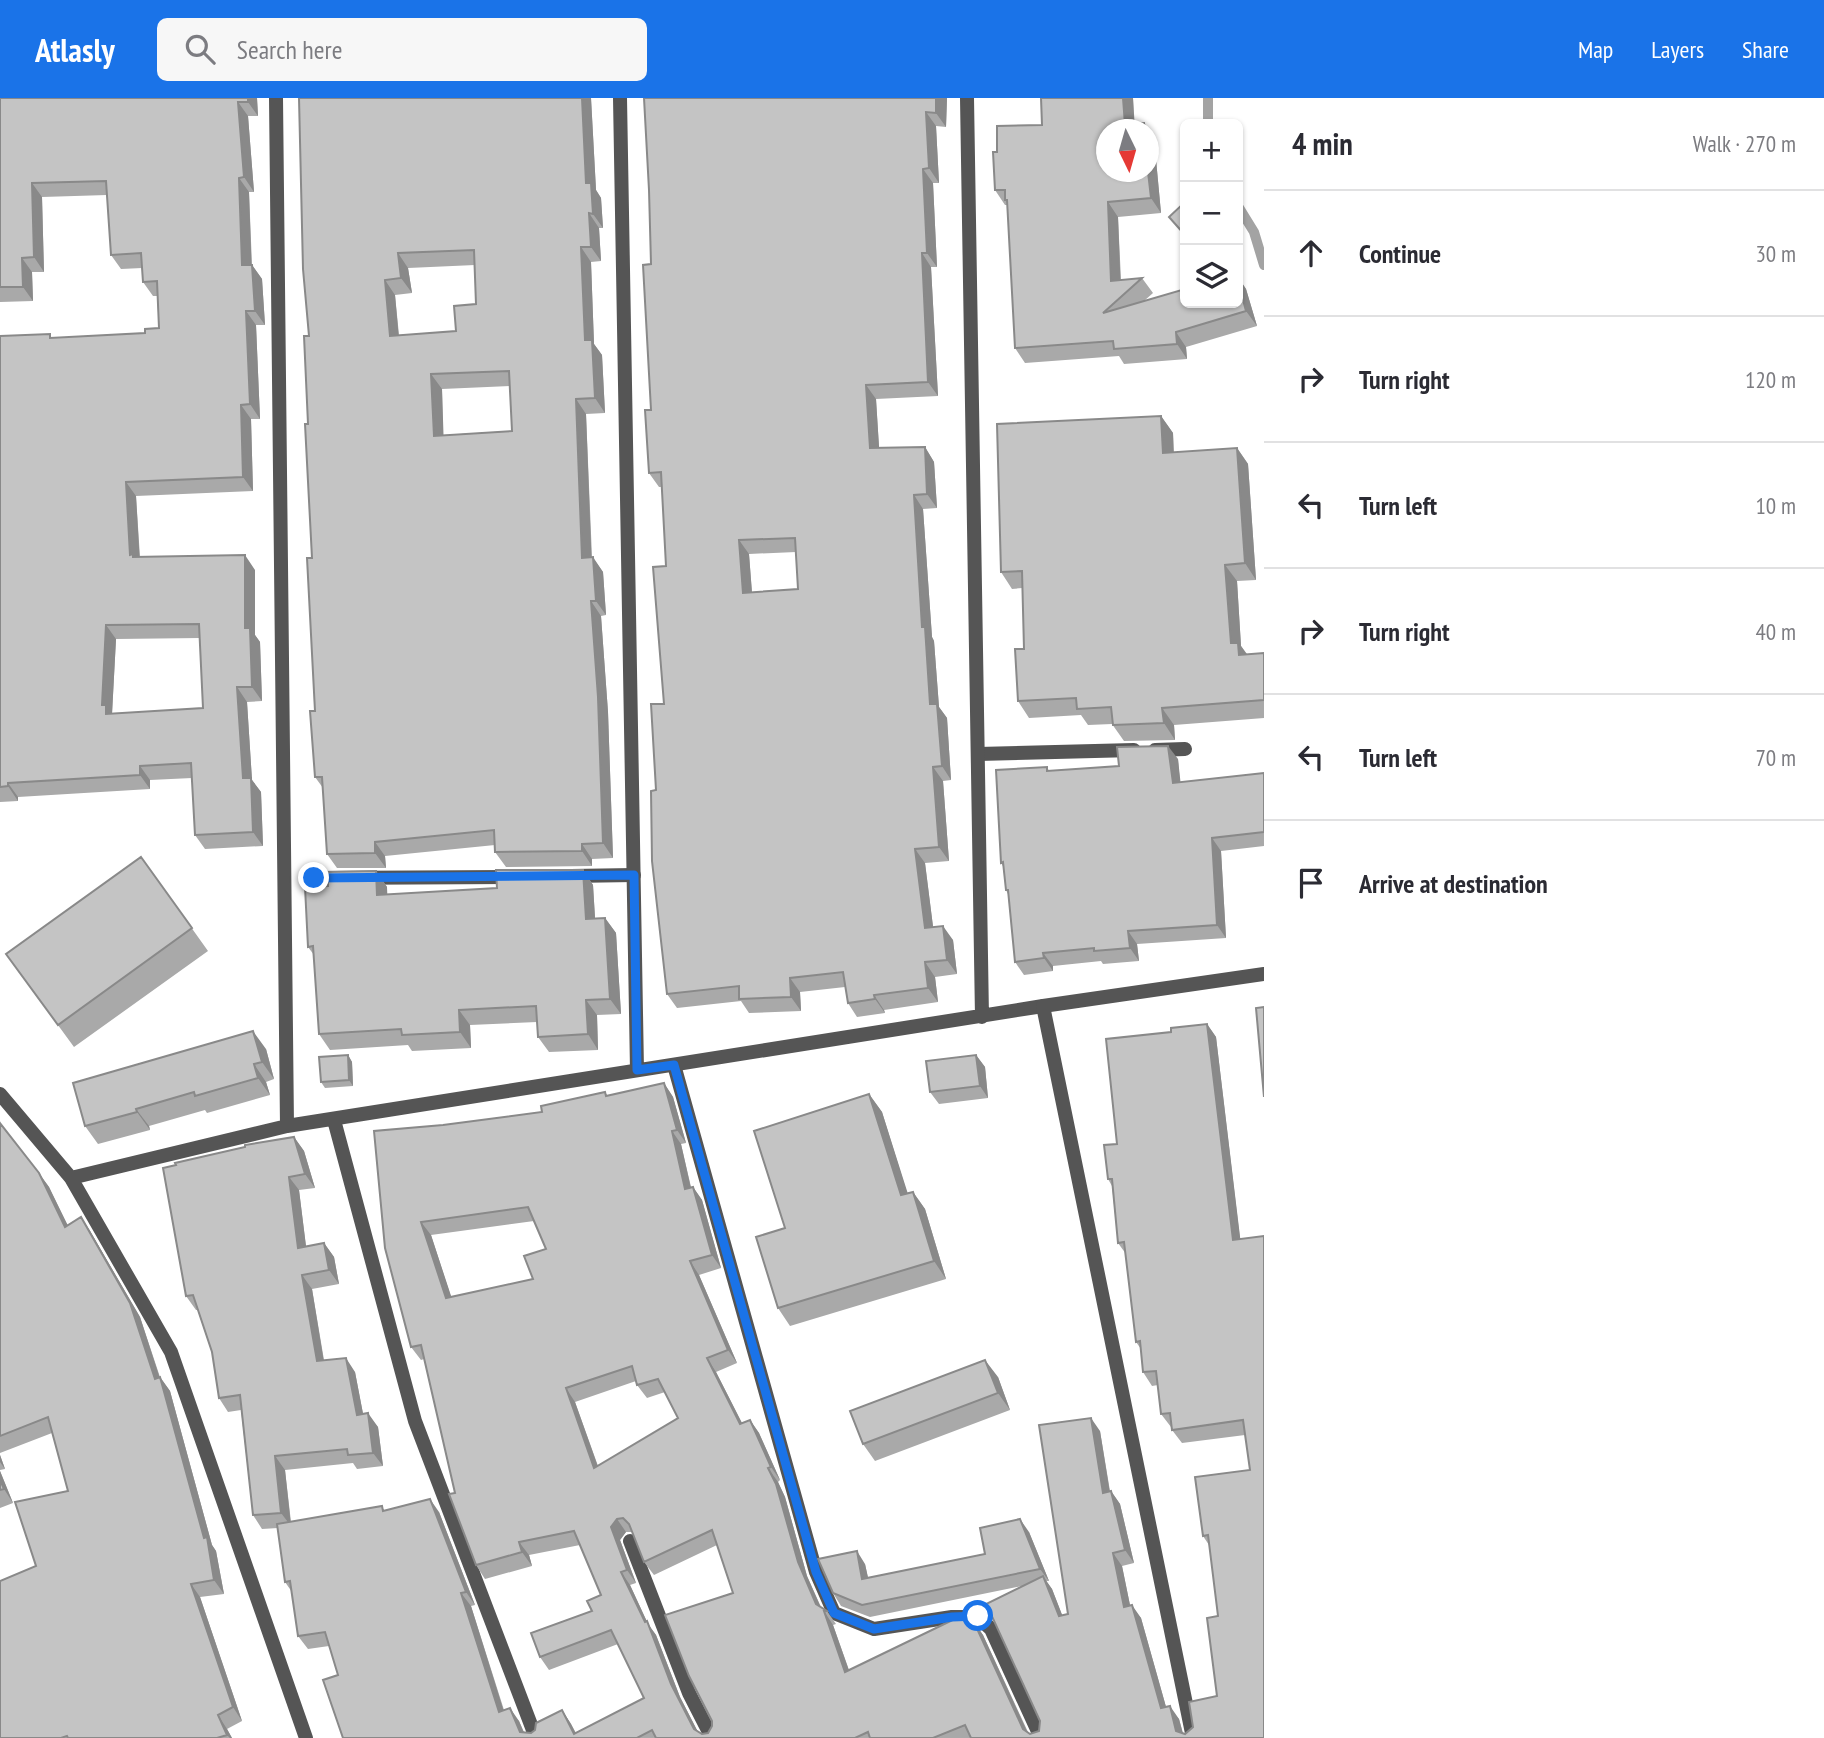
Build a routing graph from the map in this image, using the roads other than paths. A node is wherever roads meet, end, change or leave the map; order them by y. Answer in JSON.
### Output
{"nodes":[{"id":1,"x":276,"y":98,"type":"edge"},
{"id":2,"x":620,"y":98,"type":"edge"},
{"id":3,"x":967,"y":98,"type":"edge"},
{"id":4,"x":1185,"y":749,"type":"dead end"},
{"id":5,"x":978,"y":754,"type":"junction"},
{"id":6,"x":634,"y":875,"type":"junction"},
{"id":7,"x":314,"y":878,"type":"dead end"},
{"id":8,"x":1264,"y":974,"type":"edge"},
{"id":9,"x":1043,"y":1006,"type":"junction"},
{"id":10,"x":982,"y":1017,"type":"junction"},
{"id":11,"x":674,"y":1065,"type":"junction"},
{"id":12,"x":637,"y":1070,"type":"junction"},
{"id":13,"x":0,"y":1094,"type":"edge"},
{"id":14,"x":334,"y":1120,"type":"junction"},
{"id":15,"x":287,"y":1126,"type":"junction"},
{"id":16,"x":71,"y":1178,"type":"junction"},
{"id":17,"x":630,"y":1541,"type":"edge"},
{"id":18,"x":306,"y":1738,"type":"edge"},
{"id":19,"x":536,"y":1738,"type":"edge"},
{"id":20,"x":712,"y":1738,"type":"edge"},
{"id":21,"x":1041,"y":1738,"type":"edge"},
{"id":22,"x":1193,"y":1738,"type":"edge"}],
"edges":[{"from":1,"to":15,"type":"street"},
{"from":2,"to":6,"type":"street"},
{"from":3,"to":5,"type":"street"},
{"from":4,"to":5,"type":"street"},
{"from":5,"to":10,"type":"street"},
{"from":6,"to":7,"type":"street"},
{"from":6,"to":12,"type":"street"},
{"from":8,"to":9,"type":"street"},
{"from":9,"to":10,"type":"street"},
{"from":9,"to":22,"type":"street"},
{"from":10,"to":11,"type":"street"},
{"from":11,"to":12,"type":"street"},
{"from":11,"to":21,"type":"street"},
{"from":12,"to":14,"type":"street"},
{"from":13,"to":16,"type":"street"},
{"from":14,"to":15,"type":"street"},
{"from":14,"to":19,"type":"street"},
{"from":15,"to":16,"type":"street"},
{"from":16,"to":18,"type":"street"},
{"from":17,"to":20,"type":"street"}]}
